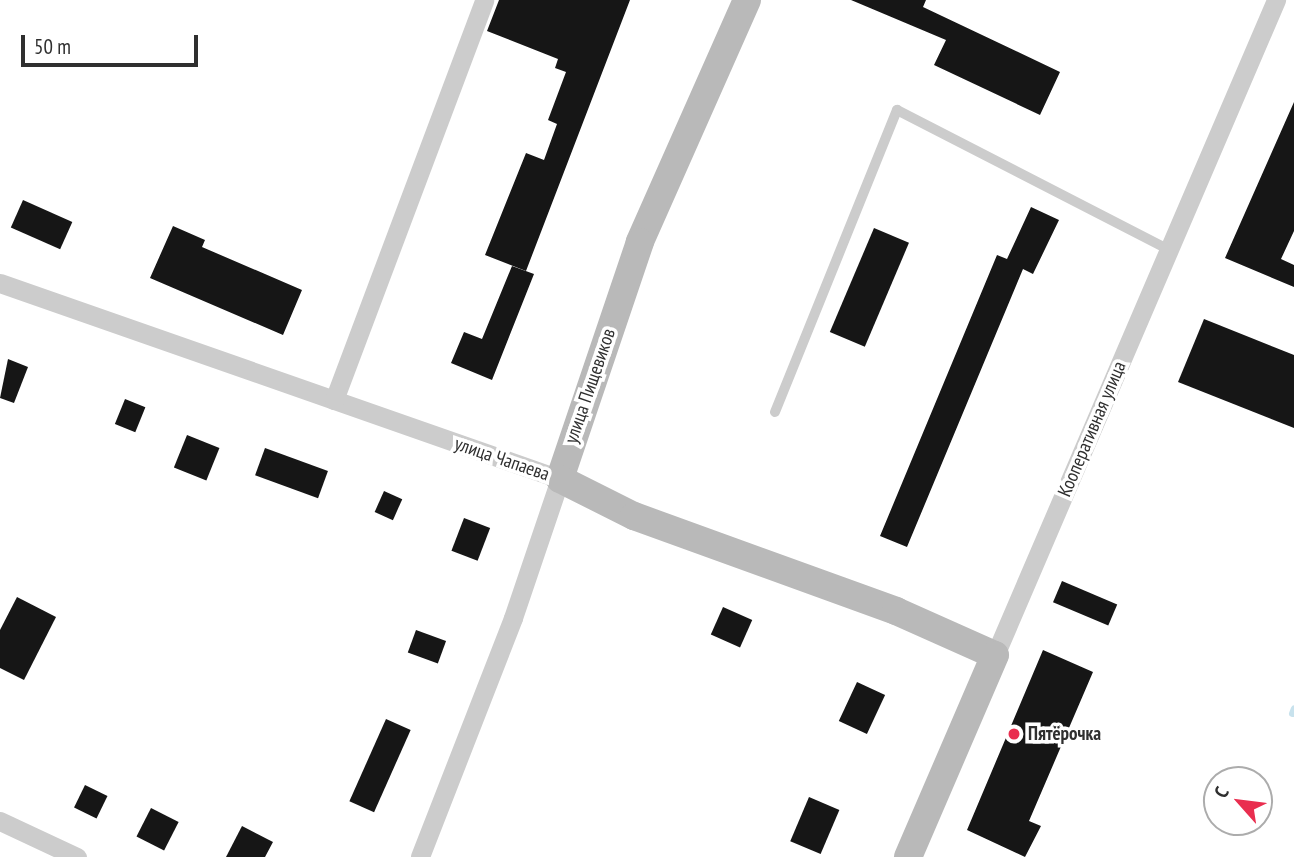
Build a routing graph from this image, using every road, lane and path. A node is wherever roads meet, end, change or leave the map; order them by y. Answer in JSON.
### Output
{"nodes":[{"id":1,"x":484,"y":0,"type":"edge"},
{"id":2,"x":747,"y":0,"type":"edge"},
{"id":3,"x":1276,"y":0,"type":"edge"},
{"id":4,"x":1169,"y":250,"type":"junction"},
{"id":5,"x":0,"y":283,"type":"edge"},
{"id":6,"x":334,"y":400,"type":"junction"},
{"id":7,"x":775,"y":412,"type":"dead end"},
{"id":8,"x":560,"y":479,"type":"junction"},
{"id":9,"x":995,"y":655,"type":"junction"},
{"id":10,"x":0,"y":821,"type":"edge"},
{"id":11,"x":76,"y":857,"type":"edge"},
{"id":12,"x":420,"y":857,"type":"edge"},
{"id":13,"x":908,"y":857,"type":"edge"}],
"edges":[{"from":1,"to":6,"type":"street"},
{"from":2,"to":8,"type":"main road","name":"улица Пищевиков"},
{"from":3,"to":4,"type":"street","name":"Кооперативная улица"},
{"from":4,"to":7,"type":"lane"},
{"from":4,"to":9,"type":"street","name":"Кооперативная улица"},
{"from":5,"to":6,"type":"street","name":"улица Чапаева"},
{"from":6,"to":8,"type":"street","name":"улица Чапаева"},
{"from":8,"to":9,"type":"main road","name":"улица Чапаева"},
{"from":8,"to":12,"type":"street","name":"улица Пищевиков"},
{"from":9,"to":13,"type":"main road","name":"Кооперативная улица"},
{"from":10,"to":11,"type":"street"}]}
